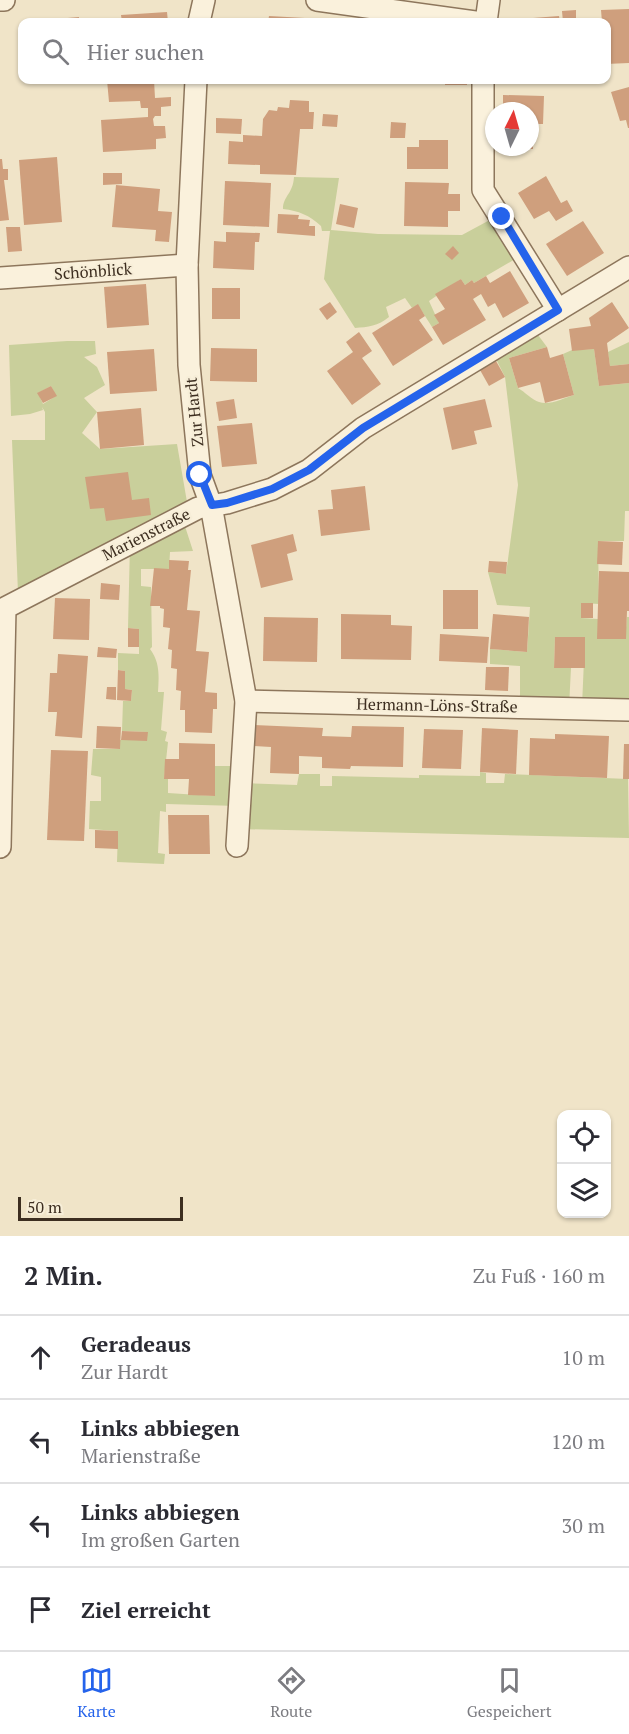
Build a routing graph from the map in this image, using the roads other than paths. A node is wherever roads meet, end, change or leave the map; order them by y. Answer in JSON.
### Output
{"nodes":[{"id":1,"x":204,"y":0,"type":"edge"},
{"id":2,"x":317,"y":0,"type":"edge"},
{"id":3,"x":489,"y":0,"type":"edge"},
{"id":4,"x":200,"y":18,"type":"edge"},
{"id":5,"x":446,"y":18,"type":"edge"},
{"id":6,"x":487,"y":18,"type":"edge"},
{"id":7,"x":196,"y":84,"type":"edge"},
{"id":8,"x":483,"y":84,"type":"edge"},
{"id":9,"x":187,"y":265,"type":"junction"},
{"id":10,"x":629,"y":267,"type":"edge"},
{"id":11,"x":0,"y":278,"type":"edge"},
{"id":12,"x":558,"y":310,"type":"junction"},
{"id":13,"x":212,"y":505,"type":"junction"},
{"id":14,"x":246,"y":701,"type":"junction"},
{"id":15,"x":629,"y":710,"type":"edge"},
{"id":16,"x":237,"y":846,"type":"dead end"},
{"id":17,"x":0,"y":847,"type":"edge"}],
"edges":[{"from":1,"to":4,"type":"street"},
{"from":2,"to":5,"type":"street"},
{"from":3,"to":6,"type":"street"},
{"from":7,"to":9,"type":"street","name":"Zur Hardt"},
{"from":8,"to":12,"type":"street"},
{"from":9,"to":11,"type":"street","name":"Schönblick"},
{"from":9,"to":13,"type":"street","name":"Zur Hardt"},
{"from":10,"to":12,"type":"street","name":"Marienstraße"},
{"from":12,"to":13,"type":"street","name":"Marienstraße"},
{"from":13,"to":14,"type":"street","name":"Zur Hardt"},
{"from":13,"to":17,"type":"street","name":"Marienstraße"},
{"from":14,"to":15,"type":"street","name":"Hermann-Löns-Straße"},
{"from":14,"to":16,"type":"street","name":"Zur Hardt"}]}
